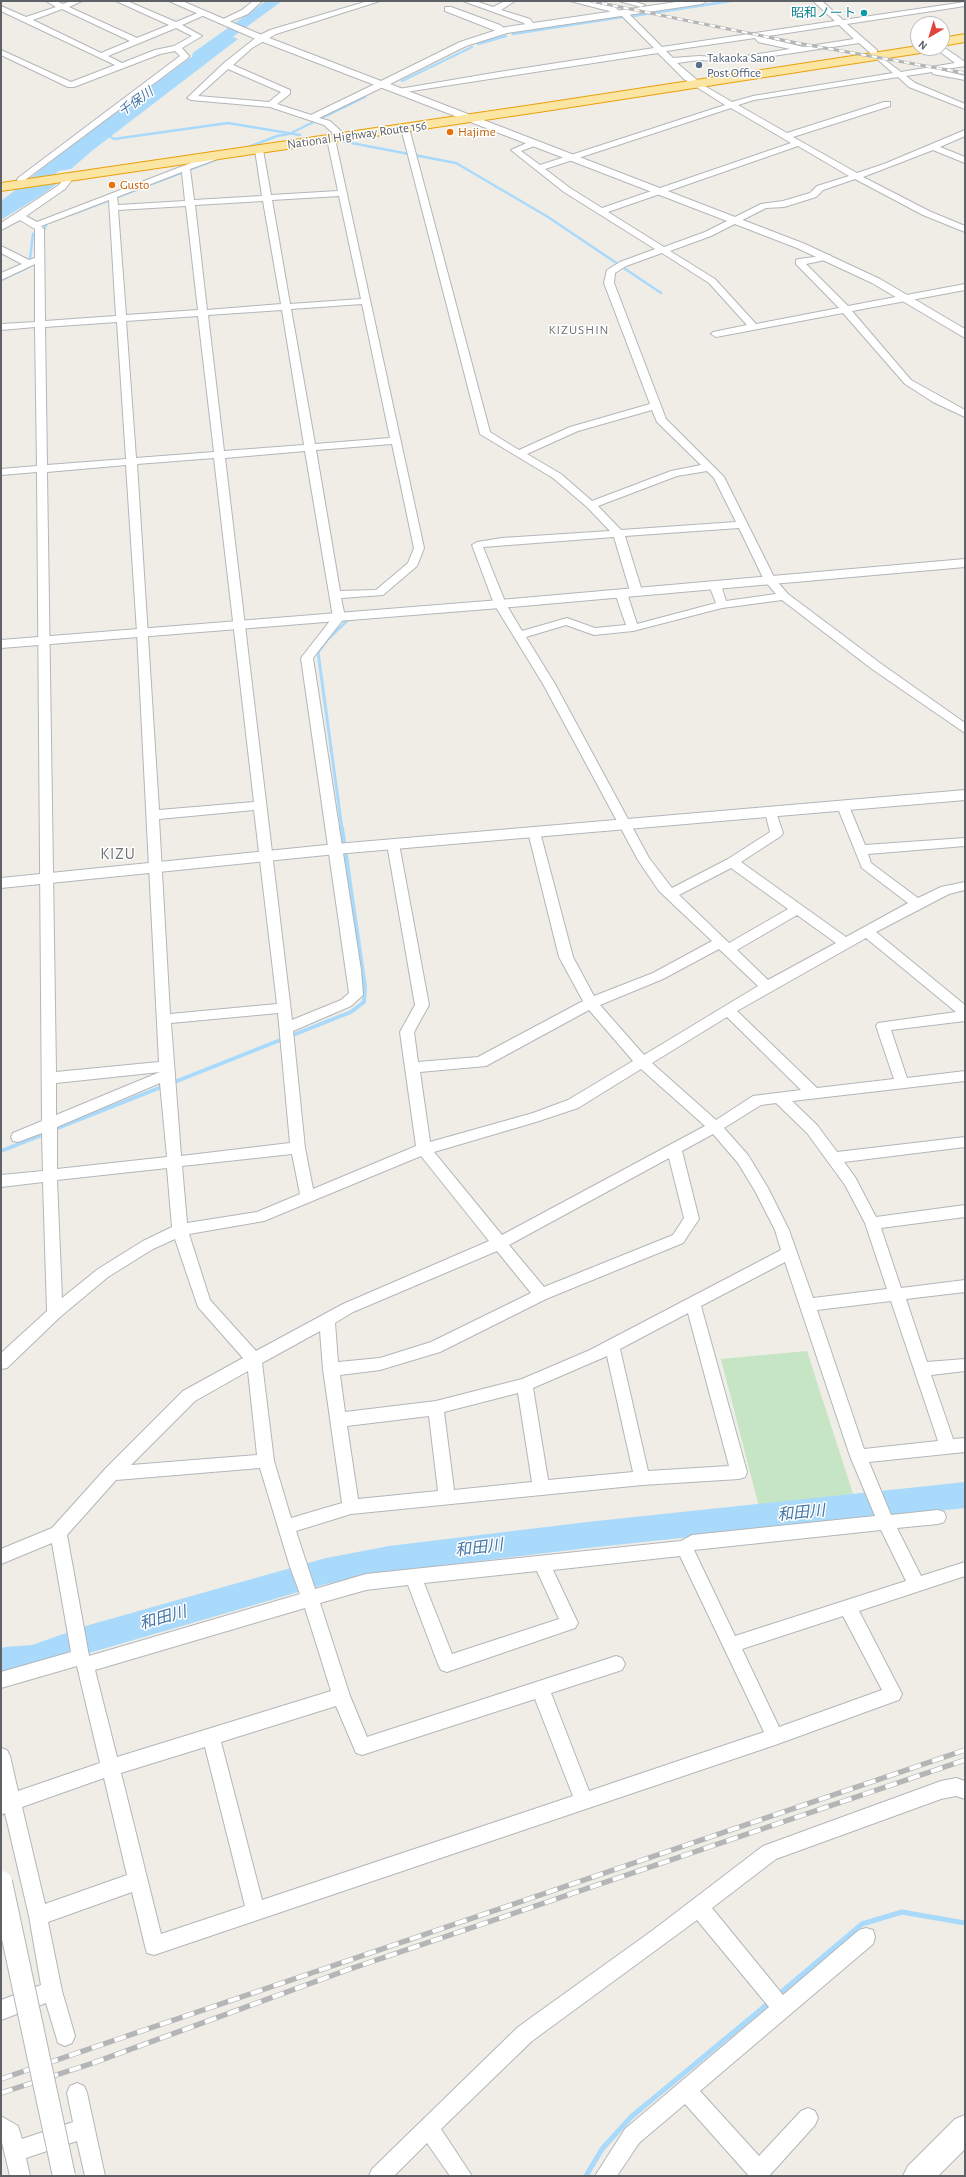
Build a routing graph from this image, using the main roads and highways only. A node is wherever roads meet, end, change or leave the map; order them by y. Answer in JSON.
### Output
{"nodes":[{"id":1,"x":965,"y":38,"type":"edge"},
{"id":2,"x":950,"y":41,"type":"edge"},
{"id":3,"x":965,"y":42,"type":"edge"},
{"id":4,"x":950,"y":45,"type":"edge"},
{"id":5,"x":910,"y":47,"type":"edge"},
{"id":6,"x":910,"y":50,"type":"edge"},
{"id":7,"x":875,"y":54,"type":"junction"},
{"id":8,"x":465,"y":117,"type":"junction"},
{"id":9,"x":335,"y":136,"type":"junction"},
{"id":10,"x":68,"y":176,"type":"junction"},
{"id":11,"x":23,"y":181,"type":"junction"},
{"id":12,"x":1,"y":183,"type":"edge"},
{"id":13,"x":1,"y":187,"type":"edge"},
{"id":14,"x":965,"y":2129,"type":"edge"},
{"id":15,"x":918,"y":2176,"type":"edge"}],
"edges":[{"from":1,"to":2,"type":"highway"},
{"from":3,"to":4,"type":"highway"},
{"from":5,"to":7,"type":"highway","name":"National Highway Route 156"},
{"from":6,"to":7,"type":"highway","name":"National Highway Route 156"},
{"from":7,"to":8,"type":"highway","name":"National Highway Route 156"},
{"from":8,"to":9,"type":"highway","name":"National Highway Route 156"},
{"from":8,"to":9,"type":"highway","name":"National Highway Route 156"},
{"from":9,"to":10,"type":"highway","name":"National Highway Route 156"},
{"from":9,"to":10,"type":"highway","name":"National Highway Route 156"},
{"from":10,"to":11,"type":"highway","name":"National Highway Route 156"},
{"from":11,"to":12,"type":"highway","name":"National Highway Route 156"},
{"from":11,"to":13,"type":"highway","name":"National Highway Route 156"},
{"from":14,"to":15,"type":"main road"}]}
